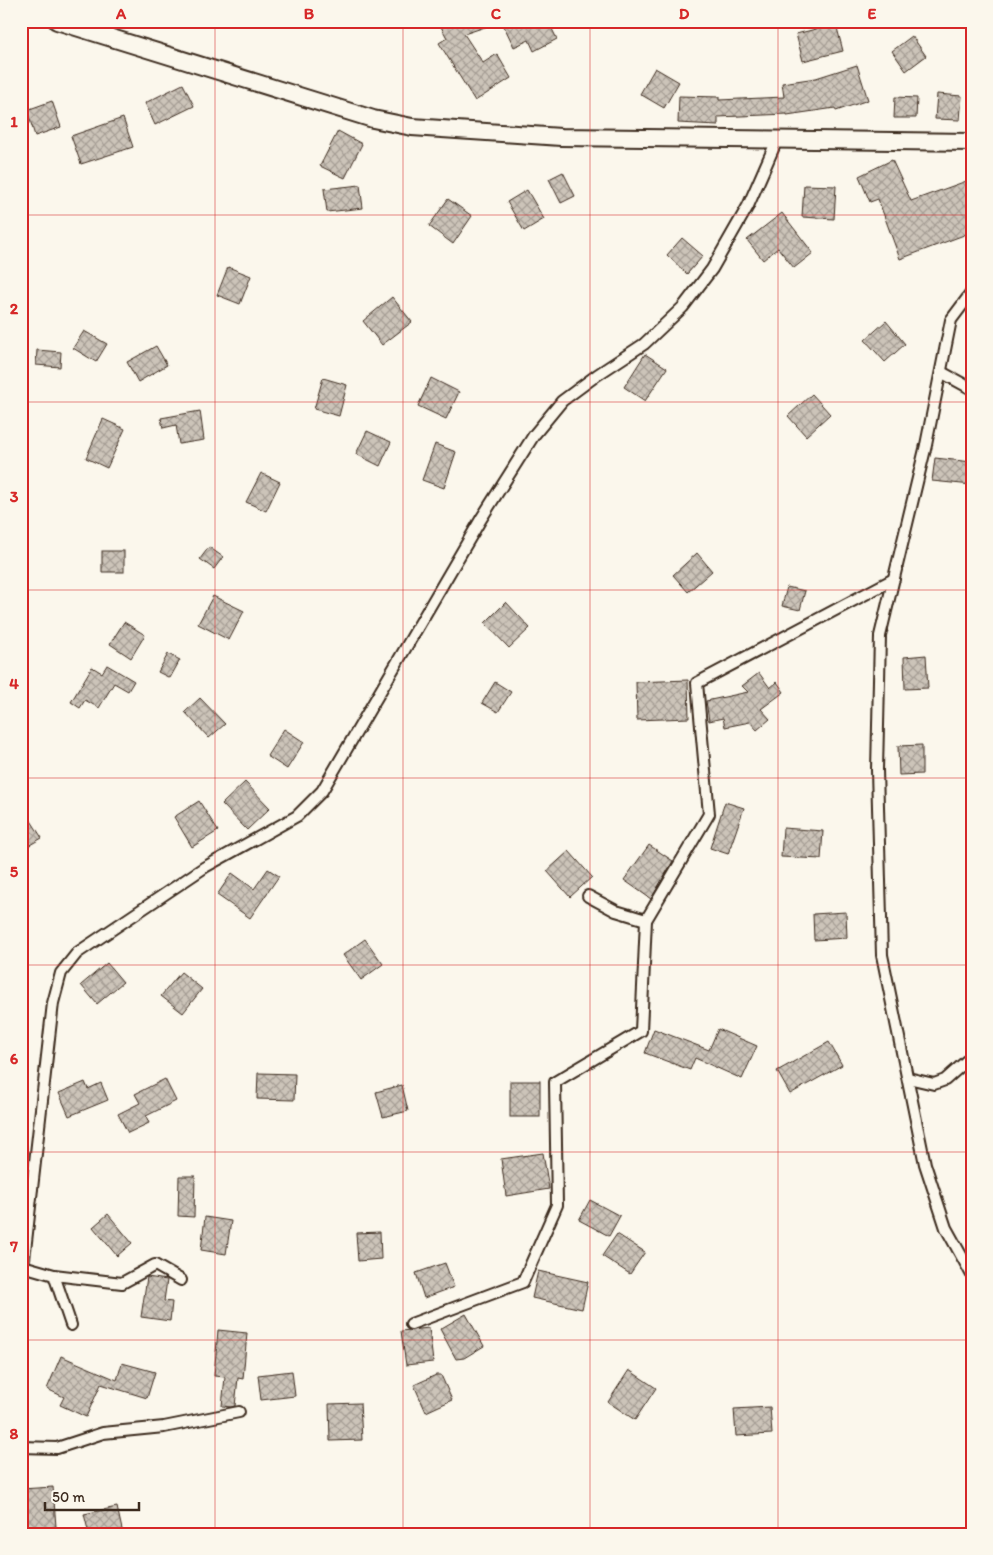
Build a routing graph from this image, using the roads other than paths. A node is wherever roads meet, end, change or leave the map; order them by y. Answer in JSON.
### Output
{"nodes":[{"id":1,"x":57,"y":21,"type":"edge"},
{"id":2,"x":777,"y":140,"type":"junction"},
{"id":3,"x":972,"y":142,"type":"edge"},
{"id":4,"x":972,"y":292,"type":"edge"},
{"id":5,"x":941,"y":372,"type":"junction"},
{"id":6,"x":972,"y":389,"type":"edge"},
{"id":7,"x":894,"y":579,"type":"junction"},
{"id":8,"x":588,"y":896,"type":"dead end"},
{"id":9,"x":646,"y":920,"type":"junction"},
{"id":10,"x":972,"y":1056,"type":"edge"},
{"id":11,"x":908,"y":1078,"type":"junction"},
{"id":12,"x":21,"y":1183,"type":"edge"},
{"id":13,"x":32,"y":1188,"type":"junction"},
{"id":14,"x":23,"y":1266,"type":"junction"},
{"id":15,"x":54,"y":1275,"type":"junction"},
{"id":16,"x":972,"y":1276,"type":"edge"},
{"id":17,"x":181,"y":1280,"type":"dead end"},
{"id":18,"x":21,"y":1286,"type":"edge"},
{"id":19,"x":411,"y":1324,"type":"dead end"},
{"id":20,"x":71,"y":1326,"type":"dead end"},
{"id":21,"x":239,"y":1412,"type":"dead end"},
{"id":22,"x":21,"y":1447,"type":"edge"}],
"edges":[{"from":1,"to":2,"type":"main road"},
{"from":2,"to":3,"type":"main road"},
{"from":2,"to":13,"type":"street"},
{"from":4,"to":5,"type":"street"},
{"from":5,"to":6,"type":"street"},
{"from":5,"to":7,"type":"street"},
{"from":7,"to":9,"type":"street"},
{"from":7,"to":11,"type":"street"},
{"from":8,"to":9,"type":"street"},
{"from":9,"to":19,"type":"street"},
{"from":10,"to":11,"type":"street"},
{"from":11,"to":16,"type":"street"},
{"from":12,"to":13,"type":"street"},
{"from":13,"to":14,"type":"street"},
{"from":14,"to":15,"type":"street"},
{"from":14,"to":18,"type":"street"},
{"from":15,"to":17,"type":"street"},
{"from":15,"to":20,"type":"street"},
{"from":21,"to":22,"type":"street"}]}
